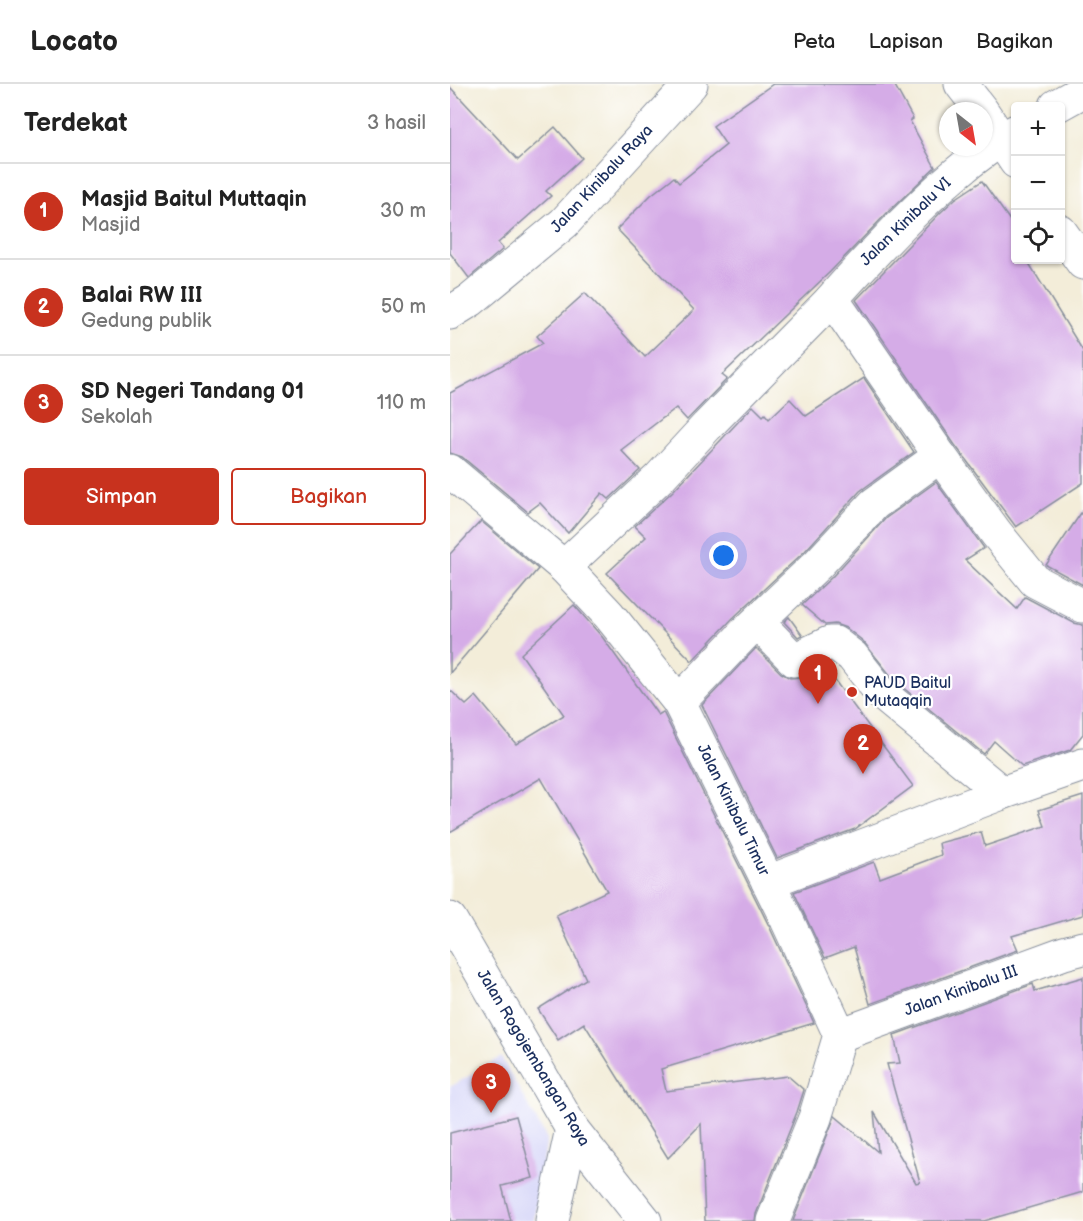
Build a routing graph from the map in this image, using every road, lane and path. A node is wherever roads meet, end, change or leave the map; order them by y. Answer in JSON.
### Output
{"nodes":[{"id":1,"x":691,"y":84,"type":"edge"},
{"id":2,"x":962,"y":84,"type":"edge"},
{"id":3,"x":1083,"y":91,"type":"edge"},
{"id":4,"x":1063,"y":102,"type":"edge"},
{"id":5,"x":1000,"y":131,"type":"edge"},
{"id":6,"x":1065,"y":238,"type":"edge"},
{"id":7,"x":1083,"y":263,"type":"edge"},
{"id":8,"x":831,"y":300,"type":"junction"},
{"id":9,"x":450,"y":313,"type":"edge"},
{"id":10,"x":940,"y":456,"type":"junction"},
{"id":11,"x":450,"y":471,"type":"edge"},
{"id":12,"x":564,"y":567,"type":"junction"},
{"id":13,"x":1083,"y":606,"type":"edge"},
{"id":14,"x":757,"y":622,"type":"junction"},
{"id":15,"x":679,"y":702,"type":"junction"},
{"id":16,"x":1083,"y":765,"type":"edge"},
{"id":17,"x":1002,"y":793,"type":"junction"},
{"id":18,"x":768,"y":882,"type":"junction"},
{"id":19,"x":450,"y":919,"type":"edge"},
{"id":20,"x":1083,"y":948,"type":"edge"},
{"id":21,"x":840,"y":1035,"type":"junction"},
{"id":22,"x":572,"y":1129,"type":"junction"},
{"id":23,"x":552,"y":1221,"type":"edge"},
{"id":24,"x":645,"y":1221,"type":"edge"},
{"id":25,"x":773,"y":1221,"type":"edge"}],
"edges":[{"from":1,"to":9,"type":"street","name":"Jalan Kinibalu Raya"},
{"from":2,"to":5,"type":"street"},
{"from":3,"to":4,"type":"street"},
{"from":5,"to":8,"type":"street","name":"Jalan Kinibalu VI"},
{"from":6,"to":7,"type":"street"},
{"from":8,"to":10,"type":"street"},
{"from":8,"to":12,"type":"street","name":"Jalan Kinibalu VI"},
{"from":10,"to":13,"type":"street"},
{"from":10,"to":14,"type":"street"},
{"from":11,"to":12,"type":"street","name":"Jalan Kinibalu Timur"},
{"from":12,"to":15,"type":"street","name":"Jalan Kinibalu Timur"},
{"from":14,"to":15,"type":"street"},
{"from":14,"to":17,"type":"street"},
{"from":15,"to":18,"type":"street","name":"Jalan Kinibalu Timur"},
{"from":16,"to":17,"type":"street"},
{"from":17,"to":18,"type":"street"},
{"from":18,"to":21,"type":"street","name":"Jalan Kinibalu Timur"},
{"from":19,"to":22,"type":"street","name":"Jalan Rogojembangan Raya"},
{"from":20,"to":21,"type":"street","name":"Jalan Kinibalu III"},
{"from":21,"to":25,"type":"street"},
{"from":22,"to":23,"type":"street"},
{"from":22,"to":24,"type":"street","name":"Jalan Rogojembangan Raya"}]}
